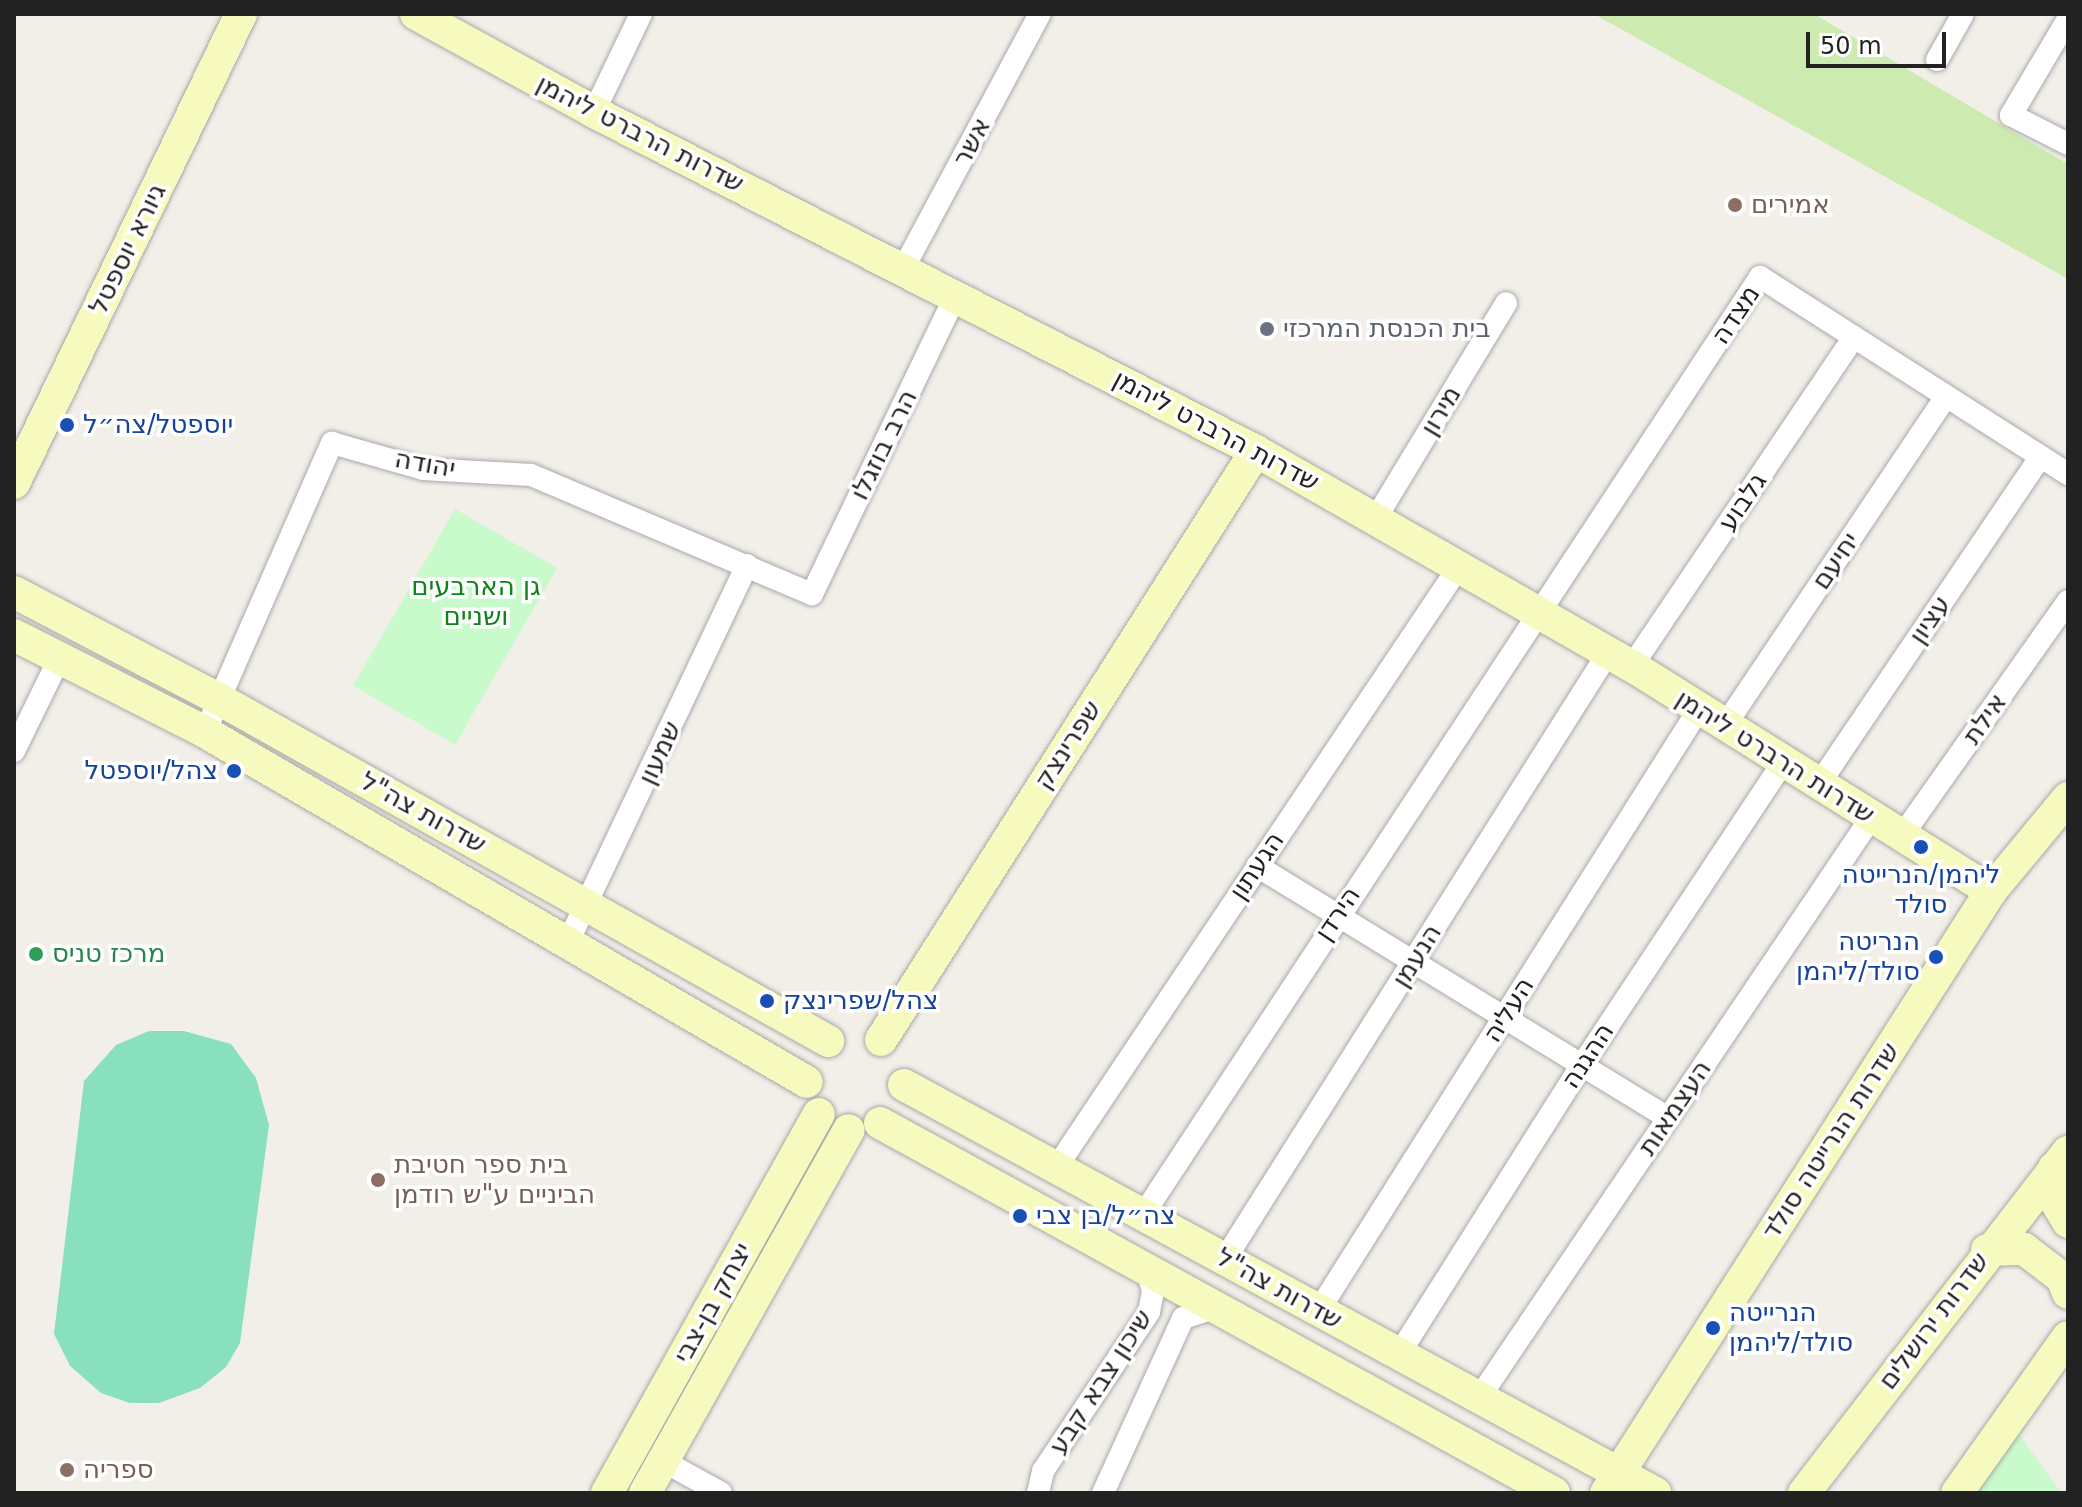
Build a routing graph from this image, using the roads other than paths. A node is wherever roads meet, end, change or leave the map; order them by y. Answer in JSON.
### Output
{"nodes":[{"id":1,"x":241,"y":14,"type":"edge"},
{"id":2,"x":416,"y":14,"type":"edge"},
{"id":3,"x":641,"y":14,"type":"edge"},
{"id":4,"x":1040,"y":14,"type":"edge"},
{"id":5,"x":1963,"y":14,"type":"edge"},
{"id":6,"x":2068,"y":19,"type":"edge"},
{"id":7,"x":1937,"y":60,"type":"dead end"},
{"id":8,"x":594,"y":112,"type":"junction"},
{"id":9,"x":2068,"y":144,"type":"edge"},
{"id":10,"x":903,"y":269,"type":"junction"},
{"id":11,"x":955,"y":297,"type":"junction"},
{"id":12,"x":1506,"y":303,"type":"dead end"},
{"id":13,"x":1854,"y":337,"type":"junction"},
{"id":14,"x":1946,"y":397,"type":"junction"},
{"id":15,"x":1256,"y":451,"type":"junction"},
{"id":16,"x":2040,"y":457,"type":"junction"},
{"id":17,"x":2068,"y":474,"type":"edge"},
{"id":18,"x":14,"y":483,"type":"edge"},
{"id":19,"x":1376,"y":518,"type":"junction"},
{"id":20,"x":747,"y":565,"type":"junction"},
{"id":21,"x":1460,"y":565,"type":"junction"},
{"id":22,"x":14,"y":592,"type":"edge"},
{"id":23,"x":812,"y":594,"type":"joint"},
{"id":24,"x":2068,"y":601,"type":"edge"},
{"id":25,"x":1539,"y":617,"type":"junction"},
{"id":26,"x":14,"y":635,"type":"edge"},
{"id":27,"x":60,"y":657,"type":"junction"},
{"id":28,"x":1620,"y":659,"type":"junction"},
{"id":29,"x":217,"y":698,"type":"junction"},
{"id":30,"x":1713,"y":717,"type":"junction"},
{"id":31,"x":205,"y":732,"type":"junction"},
{"id":32,"x":14,"y":751,"type":"edge"},
{"id":33,"x":1783,"y":762,"type":"junction"},
{"id":34,"x":1819,"y":784,"type":"junction"},
{"id":35,"x":2068,"y":798,"type":"edge"},
{"id":36,"x":1871,"y":818,"type":"junction"},
{"id":37,"x":1901,"y":837,"type":"junction"},
{"id":38,"x":1257,"y":866,"type":"junction"},
{"id":39,"x":1991,"y":891,"type":"junction"},
{"id":40,"x":589,"y":904,"type":"junction"},
{"id":41,"x":1337,"y":915,"type":"junction"},
{"id":42,"x":569,"y":940,"type":"junction"},
{"id":43,"x":1413,"y":962,"type":"junction"},
{"id":44,"x":1504,"y":1017,"type":"junction"},
{"id":45,"x":881,"y":1040,"type":"junction"},
{"id":46,"x":828,"y":1041,"type":"junction"},
{"id":47,"x":1582,"y":1065,"type":"junction"},
{"id":48,"x":807,"y":1082,"type":"junction"},
{"id":49,"x":904,"y":1085,"type":"junction"},
{"id":50,"x":819,"y":1114,"type":"junction"},
{"id":51,"x":1668,"y":1118,"type":"junction"},
{"id":52,"x":865,"y":1126,"type":"junction"},
{"id":53,"x":2061,"y":1160,"type":"edge"},
{"id":54,"x":1056,"y":1168,"type":"junction"},
{"id":55,"x":1143,"y":1215,"type":"junction"},
{"id":56,"x":2068,"y":1222,"type":"edge"},
{"id":57,"x":1987,"y":1250,"type":"junction"},
{"id":58,"x":1225,"y":1259,"type":"junction"},
{"id":59,"x":1147,"y":1270,"type":"junction"},
{"id":60,"x":2068,"y":1293,"type":"edge"},
{"id":61,"x":1216,"y":1307,"type":"junction"},
{"id":62,"x":1319,"y":1310,"type":"junction"},
{"id":63,"x":2066,"y":1337,"type":"edge"},
{"id":64,"x":1399,"y":1354,"type":"junction"},
{"id":65,"x":1479,"y":1398,"type":"junction"},
{"id":66,"x":663,"y":1461,"type":"junction"},
{"id":67,"x":1612,"y":1483,"type":"edge"},
{"id":68,"x":607,"y":1493,"type":"edge"},
{"id":69,"x":645,"y":1493,"type":"edge"},
{"id":70,"x":721,"y":1493,"type":"edge"},
{"id":71,"x":1038,"y":1493,"type":"edge"},
{"id":72,"x":1103,"y":1493,"type":"edge"},
{"id":73,"x":1554,"y":1493,"type":"edge"},
{"id":74,"x":1655,"y":1493,"type":"edge"},
{"id":75,"x":1804,"y":1493,"type":"edge"},
{"id":76,"x":1957,"y":1493,"type":"edge"}],
"edges":[{"from":1,"to":18,"type":"street","name":"גיורא יוספטל"},
{"from":2,"to":8,"type":"street","name":"שדרות הרברט ליהמן"},
{"from":3,"to":8,"type":"street"},
{"from":4,"to":10,"type":"street","name":"אשר"},
{"from":5,"to":7,"type":"street"},
{"from":6,"to":9,"type":"street"},
{"from":8,"to":10,"type":"street","name":"שדרות הרברט ליהמן"},
{"from":10,"to":11,"type":"street","name":"שדרות הרברט ליהמן"},
{"from":11,"to":15,"type":"street","name":"שדרות הרברט ליהמן"},
{"from":11,"to":23,"type":"street","name":"הרב בוזגלו"},
{"from":12,"to":19,"type":"street","name":"מירון"},
{"from":13,"to":14,"type":"street","name":"מצדה"},
{"from":13,"to":25,"type":"street","name":"מצדה"},
{"from":13,"to":28,"type":"street","name":"גלבוע"},
{"from":14,"to":16,"type":"street","name":"מצדה"},
{"from":14,"to":30,"type":"street","name":"יחיעם"},
{"from":15,"to":19,"type":"street","name":"שדרות הרברט ליהמן"},
{"from":15,"to":45,"type":"street","name":"שפרינצק"},
{"from":16,"to":17,"type":"street","name":"מצדה"},
{"from":16,"to":34,"type":"street","name":"עציון"},
{"from":19,"to":21,"type":"street","name":"שדרות הרברט ליהמן"},
{"from":20,"to":23,"type":"street","name":"יהודה"},
{"from":20,"to":29,"type":"street","name":"יהודה"},
{"from":20,"to":40,"type":"street","name":"שמעון"},
{"from":21,"to":25,"type":"street","name":"שדרות הרברט ליהמן"},
{"from":21,"to":38,"type":"street","name":"הגעתון"},
{"from":22,"to":29,"type":"street","name":"שדרות צה\"ל"},
{"from":24,"to":37,"type":"street","name":"אילת"},
{"from":25,"to":28,"type":"street","name":"שדרות הרברט ליהמן"},
{"from":25,"to":41,"type":"street","name":"הירדן"},
{"from":26,"to":27,"type":"street","name":"שדרות צה\"ל"},
{"from":27,"to":31,"type":"street","name":"שדרות צה\"ל"},
{"from":27,"to":32,"type":"street"},
{"from":28,"to":30,"type":"street","name":"שדרות הרברט ליהמן"},
{"from":28,"to":43,"type":"street","name":"הנעמן"},
{"from":29,"to":31,"type":"street","name":"יהודה"},
{"from":29,"to":40,"type":"street","name":"שדרות צה\"ל"},
{"from":30,"to":33,"type":"street","name":"שדרות הרברט ליהמן"},
{"from":30,"to":44,"type":"street","name":"העליה"},
{"from":31,"to":42,"type":"street","name":"שדרות צה\"ל"},
{"from":33,"to":34,"type":"street","name":"שדרות הרברט ליהמן"},
{"from":33,"to":47,"type":"street","name":"ההגנה"},
{"from":34,"to":36,"type":"street","name":"שדרות הרברט ליהמן"},
{"from":35,"to":39,"type":"street","name":"שדרות הנרייטה סולד"},
{"from":36,"to":37,"type":"street","name":"שדרות הרברט ליהמן"},
{"from":36,"to":51,"type":"street","name":"העצמאות"},
{"from":37,"to":39,"type":"street","name":"שדרות הרברט ליהמן"},
{"from":38,"to":41,"type":"street"},
{"from":38,"to":54,"type":"street","name":"הגעתון"},
{"from":39,"to":67,"type":"street","name":"שדרות הנרייטה סולד"},
{"from":40,"to":42,"type":"street","name":"שמעון"},
{"from":40,"to":46,"type":"street","name":"שדרות צה\"ל"},
{"from":41,"to":43,"type":"street"},
{"from":41,"to":55,"type":"street","name":"הירדן"},
{"from":42,"to":48,"type":"street","name":"שדרות צה\"ל"},
{"from":43,"to":44,"type":"street"},
{"from":43,"to":58,"type":"street","name":"הנעמן"},
{"from":44,"to":47,"type":"street"},
{"from":44,"to":62,"type":"street","name":"העליה"},
{"from":45,"to":46,"type":"street"},
{"from":45,"to":49,"type":"street"},
{"from":46,"to":48,"type":"street"},
{"from":47,"to":51,"type":"street"},
{"from":47,"to":64,"type":"street","name":"ההגנה"},
{"from":48,"to":50,"type":"street"},
{"from":49,"to":52,"type":"street"},
{"from":49,"to":54,"type":"street","name":"שדרות צה\"ל"},
{"from":50,"to":52,"type":"street"},
{"from":50,"to":68,"type":"street","name":"יצחק בן-צבי"},
{"from":51,"to":65,"type":"street","name":"העצמאות"},
{"from":52,"to":59,"type":"street","name":"שדרות צה\"ל"},
{"from":52,"to":66,"type":"street","name":"יצחק בן-צבי"},
{"from":53,"to":56,"type":"street"},
{"from":53,"to":57,"type":"street","name":"שדרות ירושלים"},
{"from":54,"to":55,"type":"street","name":"שדרות צה\"ל"},
{"from":55,"to":58,"type":"street","name":"שדרות צה\"ל"},
{"from":57,"to":60,"type":"street"},
{"from":57,"to":75,"type":"street","name":"שדרות ירושלים"},
{"from":58,"to":62,"type":"street","name":"שדרות צה\"ל"},
{"from":59,"to":61,"type":"street","name":"שדרות צה\"ל"},
{"from":59,"to":71,"type":"street","name":"שיכון צבא קבע"},
{"from":61,"to":72,"type":"street","name":"שיכון צבא קבע"},
{"from":61,"to":73,"type":"street","name":"שדרות צה\"ל"},
{"from":62,"to":64,"type":"street","name":"שדרות צה\"ל"},
{"from":63,"to":76,"type":"street"},
{"from":64,"to":65,"type":"street","name":"שדרות צה\"ל"},
{"from":65,"to":67,"type":"street","name":"שדרות צה\"ל"},
{"from":66,"to":69,"type":"street","name":"יצחק בן-צבי"},
{"from":66,"to":70,"type":"street"},
{"from":67,"to":74,"type":"street","name":"שדרות צה\"ל"}]}
